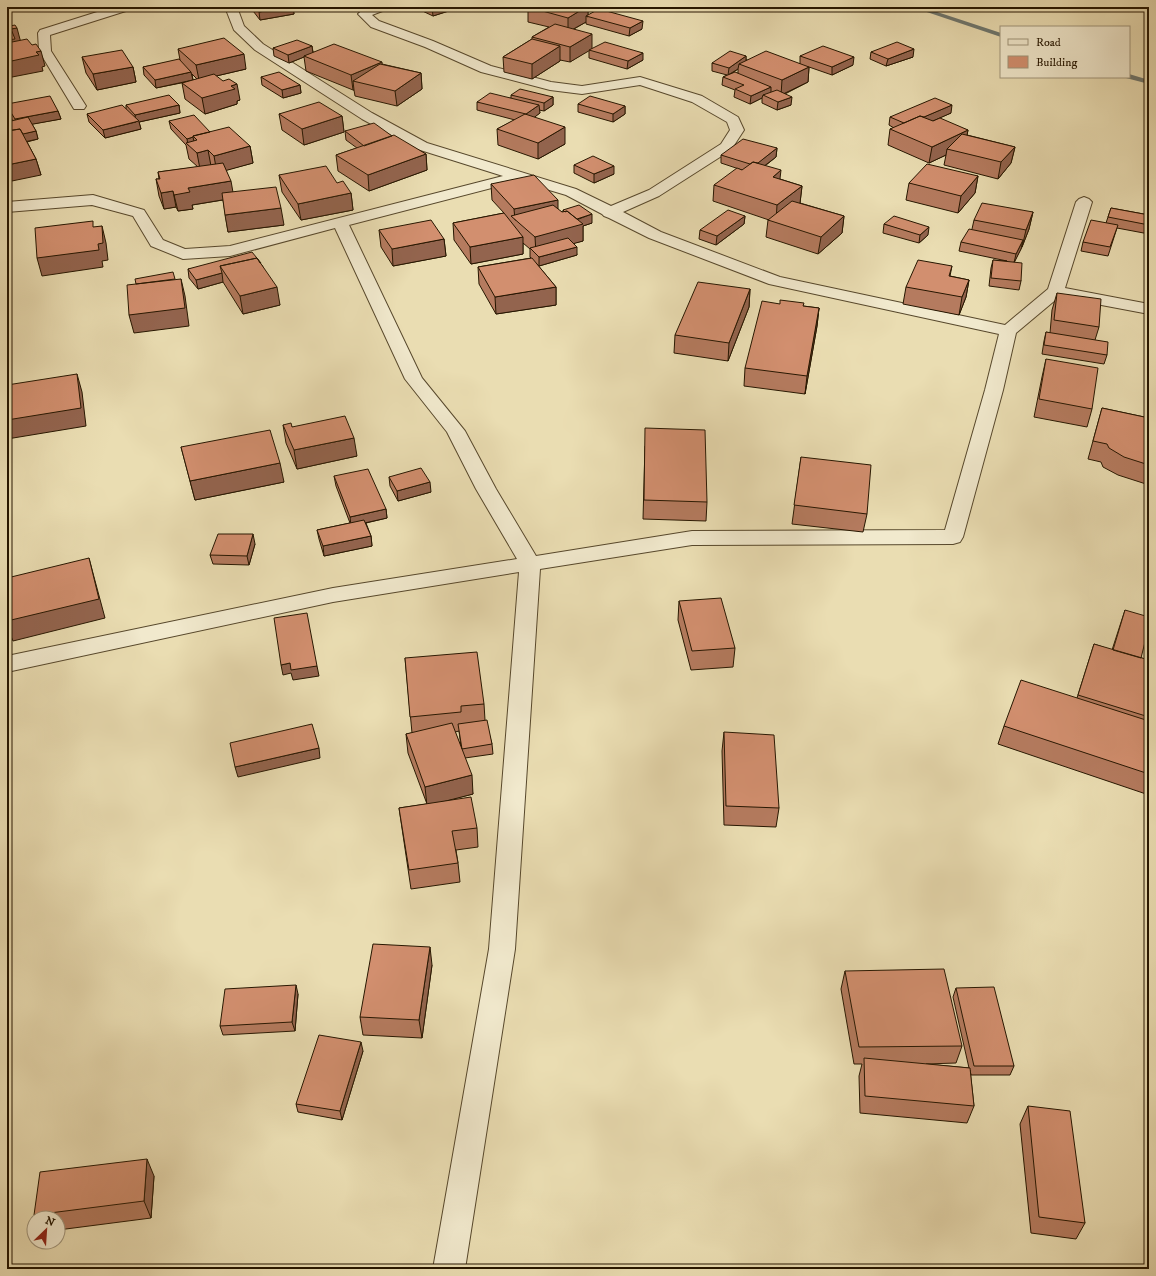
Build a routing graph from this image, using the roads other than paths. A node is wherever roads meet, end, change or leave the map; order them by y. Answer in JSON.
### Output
{"nodes":[{"id":1,"x":125,"y":7,"type":"edge"},
{"id":2,"x":231,"y":7,"type":"edge"},
{"id":3,"x":381,"y":7,"type":"edge"},
{"id":4,"x":79,"y":106,"type":"dead end"},
{"id":5,"x":519,"y":176,"type":"junction"},
{"id":6,"x":1084,"y":202,"type":"dead end"},
{"id":7,"x":7,"y":207,"type":"edge"},
{"id":8,"x":609,"y":213,"type":"junction"},
{"id":9,"x":340,"y":222,"type":"junction"},
{"id":10,"x":1056,"y":291,"type":"junction"},
{"id":11,"x":1149,"y":308,"type":"edge"},
{"id":12,"x":1008,"y":331,"type":"junction"},
{"id":13,"x":530,"y":564,"type":"junction"},
{"id":14,"x":7,"y":664,"type":"edge"},
{"id":15,"x":448,"y":1269,"type":"edge"}],
"edges":[{"from":1,"to":4,"type":"street"},
{"from":2,"to":5,"type":"street"},
{"from":3,"to":8,"type":"street"},
{"from":5,"to":8,"type":"street"},
{"from":5,"to":9,"type":"street"},
{"from":6,"to":10,"type":"street"},
{"from":7,"to":9,"type":"street"},
{"from":8,"to":12,"type":"street"},
{"from":9,"to":13,"type":"street"},
{"from":10,"to":11,"type":"street"},
{"from":10,"to":12,"type":"street"},
{"from":12,"to":13,"type":"street"},
{"from":13,"to":14,"type":"street"},
{"from":13,"to":15,"type":"street"}]}
